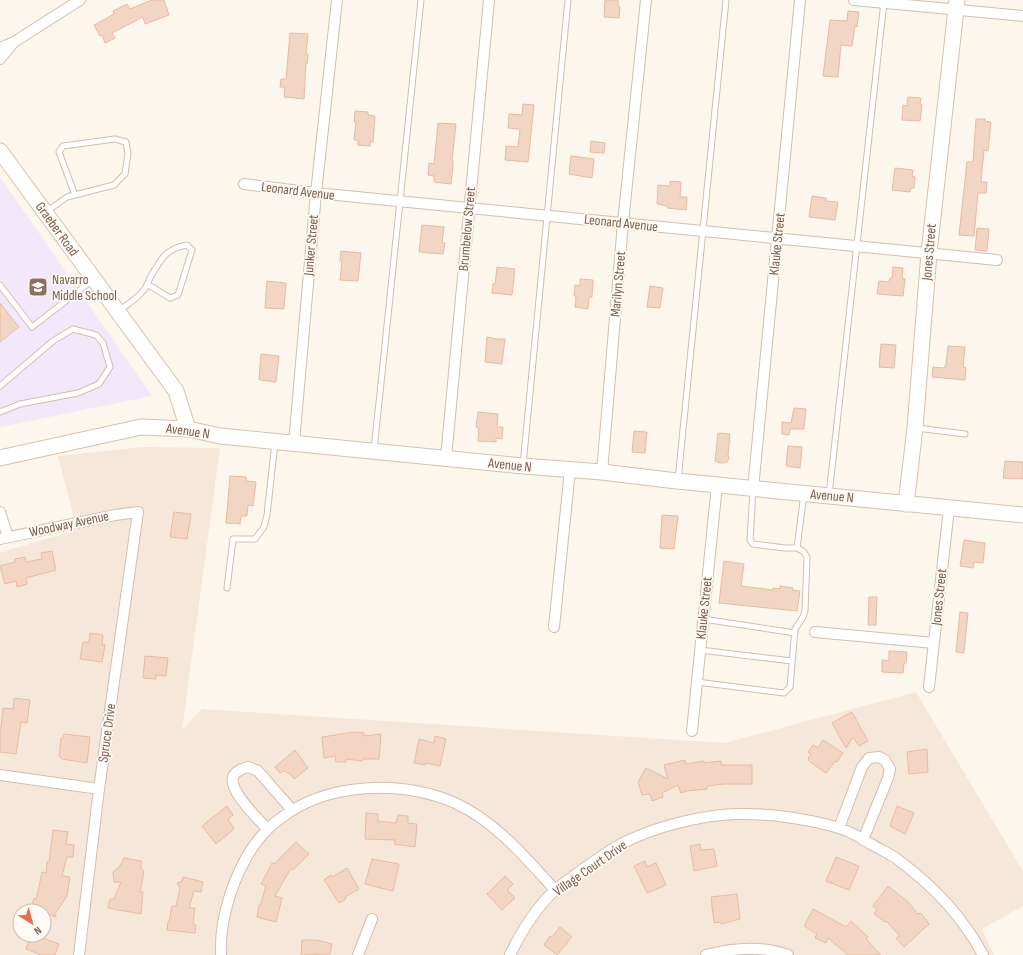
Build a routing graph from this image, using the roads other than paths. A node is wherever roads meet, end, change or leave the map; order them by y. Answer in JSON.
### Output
{"nodes":[{"id":1,"x":80,"y":0,"type":"edge"},
{"id":2,"x":337,"y":0,"type":"edge"},
{"id":3,"x":420,"y":0,"type":"edge"},
{"id":4,"x":489,"y":0,"type":"edge"},
{"id":5,"x":568,"y":0,"type":"edge"},
{"id":6,"x":646,"y":0,"type":"edge"},
{"id":7,"x":726,"y":0,"type":"edge"},
{"id":8,"x":800,"y":0,"type":"edge"},
{"id":9,"x":854,"y":0,"type":"edge"},
{"id":10,"x":884,"y":1,"type":"edge"},
{"id":11,"x":957,"y":5,"type":"edge"},
{"id":12,"x":1022,"y":16,"type":"edge"},
{"id":13,"x":14,"y":42,"type":"junction"},
{"id":14,"x":0,"y":48,"type":"edge"},
{"id":15,"x":0,"y":59,"type":"edge"},
{"id":16,"x":0,"y":151,"type":"edge"},
{"id":17,"x":244,"y":184,"type":"dead end"},
{"id":18,"x":316,"y":193,"type":"junction"},
{"id":19,"x":75,"y":195,"type":"junction"},
{"id":20,"x":399,"y":201,"type":"junction"},
{"id":21,"x":469,"y":208,"type":"junction"},
{"id":22,"x":46,"y":213,"type":"junction"},
{"id":23,"x":547,"y":216,"type":"junction"},
{"id":24,"x":623,"y":223,"type":"junction"},
{"id":25,"x":703,"y":231,"type":"junction"},
{"id":26,"x":777,"y":239,"type":"junction"},
{"id":27,"x":857,"y":246,"type":"junction"},
{"id":28,"x":929,"y":253,"type":"junction"},
{"id":29,"x":997,"y":260,"type":"dead end"},
{"id":30,"x":94,"y":279,"type":"junction"},
{"id":31,"x":147,"y":284,"type":"junction"},
{"id":32,"x":0,"y":285,"type":"edge"},
{"id":33,"x":118,"y":312,"type":"junction"},
{"id":34,"x":0,"y":386,"type":"edge"},
{"id":35,"x":0,"y":412,"type":"edge"},
{"id":36,"x":915,"y":428,"type":"junction"},
{"id":37,"x":188,"y":429,"type":"junction"},
{"id":38,"x":966,"y":434,"type":"dead end"},
{"id":39,"x":275,"y":441,"type":"junction"},
{"id":40,"x":294,"y":443,"type":"junction"},
{"id":41,"x":374,"y":451,"type":"junction"},
{"id":42,"x":0,"y":458,"type":"edge"},
{"id":43,"x":446,"y":458,"type":"junction"},
{"id":44,"x":523,"y":466,"type":"junction"},
{"id":45,"x":570,"y":470,"type":"junction"},
{"id":46,"x":602,"y":472,"type":"junction"},
{"id":47,"x":678,"y":481,"type":"junction"},
{"id":48,"x":717,"y":485,"type":"junction"},
{"id":49,"x":753,"y":488,"type":"junction"},
{"id":50,"x":804,"y":494,"type":"junction"},
{"id":51,"x":829,"y":496,"type":"junction"},
{"id":52,"x":906,"y":504,"type":"junction"},
{"id":53,"x":949,"y":508,"type":"junction"},
{"id":54,"x":0,"y":512,"type":"edge"},
{"id":55,"x":138,"y":512,"type":"joint"},
{"id":56,"x":1023,"y":515,"type":"edge"},
{"id":57,"x":4,"y":538,"type":"edge"},
{"id":58,"x":797,"y":548,"type":"junction"},
{"id":59,"x":227,"y":588,"type":"dead end"},
{"id":60,"x":703,"y":619,"type":"junction"},
{"id":61,"x":554,"y":627,"type":"dead end"},
{"id":62,"x":814,"y":632,"type":"dead end"},
{"id":63,"x":795,"y":633,"type":"junction"},
{"id":64,"x":934,"y":643,"type":"junction"},
{"id":65,"x":700,"y":650,"type":"junction"},
{"id":66,"x":792,"y":661,"type":"junction"},
{"id":67,"x":696,"y":682,"type":"junction"},
{"id":68,"x":929,"y":687,"type":"dead end"},
{"id":69,"x":692,"y":731,"type":"dead end"},
{"id":70,"x":0,"y":775,"type":"edge"},
{"id":71,"x":98,"y":789,"type":"junction"},
{"id":72,"x":292,"y":810,"type":"junction"},
{"id":73,"x":839,"y":828,"type":"junction"},
{"id":74,"x":267,"y":829,"type":"junction"},
{"id":75,"x":863,"y":840,"type":"junction"},
{"id":76,"x":555,"y":890,"type":"junction"},
{"id":77,"x":372,"y":919,"type":"dead end"},
{"id":78,"x":79,"y":955,"type":"edge"},
{"id":79,"x":221,"y":955,"type":"edge"},
{"id":80,"x":358,"y":955,"type":"edge"},
{"id":81,"x":510,"y":955,"type":"edge"},
{"id":82,"x":706,"y":955,"type":"edge"},
{"id":83,"x":788,"y":955,"type":"edge"},
{"id":84,"x":983,"y":955,"type":"edge"}],
"edges":[{"from":1,"to":13,"type":"street"},
{"from":2,"to":18,"type":"street","name":"Junker Street"},
{"from":3,"to":20,"type":"lane"},
{"from":4,"to":21,"type":"street","name":"Brumbelow Street"},
{"from":5,"to":23,"type":"lane"},
{"from":6,"to":24,"type":"street","name":"Marilyn Street"},
{"from":7,"to":25,"type":"lane"},
{"from":8,"to":26,"type":"street","name":"Klauke Street"},
{"from":9,"to":10,"type":"street"},
{"from":10,"to":11,"type":"street"},
{"from":10,"to":27,"type":"lane"},
{"from":11,"to":12,"type":"street"},
{"from":11,"to":28,"type":"street","name":"Jones Street"},
{"from":13,"to":14,"type":"street"},
{"from":13,"to":15,"type":"street"},
{"from":16,"to":22,"type":"street","name":"Graeber Road"},
{"from":17,"to":18,"type":"street","name":"Leonard Avenue"},
{"from":18,"to":20,"type":"street","name":"Leonard Avenue"},
{"from":18,"to":40,"type":"street","name":"Junker Street"},
{"from":19,"to":19,"type":"lane"},
{"from":19,"to":22,"type":"lane"},
{"from":20,"to":21,"type":"street","name":"Leonard Avenue"},
{"from":20,"to":41,"type":"lane"},
{"from":21,"to":23,"type":"street","name":"Leonard Avenue"},
{"from":21,"to":43,"type":"street","name":"Brumbelow Street"},
{"from":22,"to":30,"type":"street","name":"Graeber Road"},
{"from":23,"to":24,"type":"street","name":"Leonard Avenue"},
{"from":23,"to":44,"type":"lane"},
{"from":24,"to":25,"type":"street","name":"Leonard Avenue"},
{"from":24,"to":46,"type":"street","name":"Marilyn Street"},
{"from":25,"to":26,"type":"street","name":"Leonard Avenue"},
{"from":25,"to":47,"type":"lane"},
{"from":26,"to":27,"type":"street","name":"Leonard Avenue"},
{"from":26,"to":49,"type":"street","name":"Klauke Street"},
{"from":27,"to":28,"type":"street","name":"Leonard Avenue"},
{"from":27,"to":51,"type":"lane"},
{"from":28,"to":29,"type":"street","name":"Leonard Avenue"},
{"from":28,"to":36,"type":"street","name":"Jones Street"},
{"from":30,"to":32,"type":"lane"},
{"from":30,"to":33,"type":"street","name":"Graeber Road"},
{"from":31,"to":31,"type":"lane"},
{"from":31,"to":33,"type":"lane"},
{"from":33,"to":37,"type":"street","name":"Graeber Road"},
{"from":34,"to":35,"type":"lane"},
{"from":36,"to":38,"type":"lane"},
{"from":36,"to":52,"type":"street","name":"Jones Street"},
{"from":37,"to":39,"type":"street","name":"Avenue N"},
{"from":37,"to":42,"type":"street","name":"Avenue N"},
{"from":39,"to":40,"type":"street","name":"Avenue N"},
{"from":39,"to":59,"type":"lane"},
{"from":40,"to":41,"type":"street","name":"Avenue N"},
{"from":41,"to":43,"type":"street","name":"Avenue N"},
{"from":43,"to":44,"type":"street","name":"Avenue N"},
{"from":44,"to":45,"type":"street","name":"Avenue N"},
{"from":45,"to":46,"type":"street","name":"Avenue N"},
{"from":45,"to":61,"type":"street"},
{"from":46,"to":47,"type":"street","name":"Avenue N"},
{"from":47,"to":48,"type":"street","name":"Avenue N"},
{"from":48,"to":49,"type":"street","name":"Avenue N"},
{"from":48,"to":60,"type":"street","name":"Klauke Street"},
{"from":49,"to":50,"type":"street","name":"Avenue N"},
{"from":49,"to":58,"type":"lane"},
{"from":50,"to":51,"type":"street","name":"Avenue N"},
{"from":50,"to":58,"type":"lane"},
{"from":51,"to":52,"type":"street","name":"Avenue N"},
{"from":52,"to":53,"type":"street","name":"Avenue N"},
{"from":53,"to":56,"type":"street","name":"Avenue N"},
{"from":53,"to":64,"type":"street","name":"Jones Street"},
{"from":54,"to":57,"type":"street"},
{"from":55,"to":57,"type":"street","name":"Woodway Avenue"},
{"from":55,"to":71,"type":"street","name":"Spruce Drive"},
{"from":58,"to":63,"type":"lane"},
{"from":60,"to":63,"type":"lane"},
{"from":60,"to":65,"type":"street","name":"Klauke Street"},
{"from":62,"to":64,"type":"street"},
{"from":63,"to":66,"type":"lane"},
{"from":64,"to":68,"type":"street","name":"Jones Street"},
{"from":65,"to":66,"type":"lane"},
{"from":65,"to":67,"type":"street","name":"Klauke Street"},
{"from":66,"to":67,"type":"lane"},
{"from":67,"to":69,"type":"street","name":"Klauke Street"},
{"from":70,"to":71,"type":"street"},
{"from":71,"to":78,"type":"street","name":"Spruce Drive"},
{"from":72,"to":74,"type":"street"},
{"from":72,"to":74,"type":"street"},
{"from":72,"to":76,"type":"street"},
{"from":73,"to":75,"type":"street","name":"Village Court Drive"},
{"from":73,"to":75,"type":"street"},
{"from":73,"to":76,"type":"street","name":"Village Court Drive"},
{"from":74,"to":79,"type":"street"},
{"from":75,"to":84,"type":"street","name":"Village Court Drive"},
{"from":76,"to":81,"type":"street","name":"Village Court Drive"},
{"from":77,"to":80,"type":"street"},
{"from":82,"to":83,"type":"street"}]}
